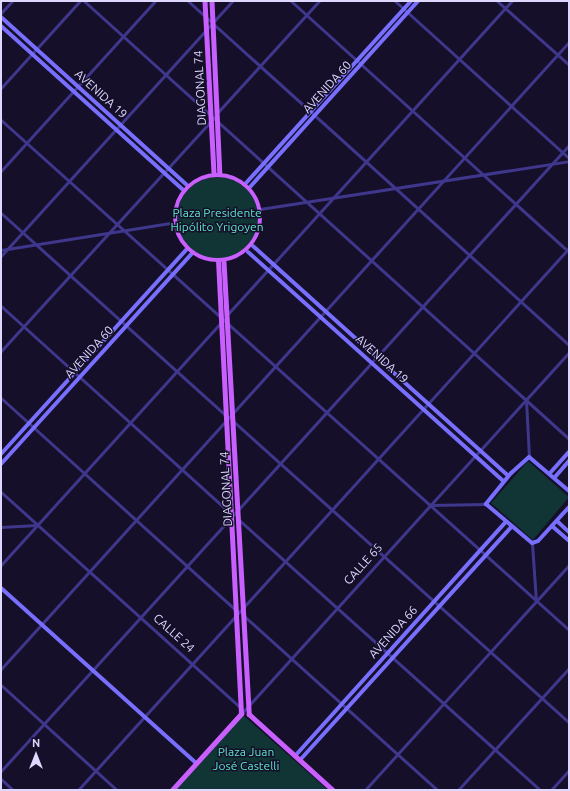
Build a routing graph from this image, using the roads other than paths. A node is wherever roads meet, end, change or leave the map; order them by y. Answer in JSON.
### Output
{"nodes":[{"id":1,"x":12,"y":1,"type":"edge"},
{"id":2,"x":80,"y":1,"type":"edge"},
{"id":3,"x":84,"y":1,"type":"edge"},
{"id":4,"x":155,"y":1,"type":"edge"},
{"id":5,"x":188,"y":1,"type":"edge"},
{"id":6,"x":205,"y":1,"type":"edge"},
{"id":7,"x":212,"y":1,"type":"edge"},
{"id":8,"x":232,"y":1,"type":"edge"},
{"id":9,"x":291,"y":1,"type":"edge"},
{"id":10,"x":319,"y":1,"type":"edge"},
{"id":11,"x":395,"y":1,"type":"edge"},
{"id":12,"x":411,"y":1,"type":"edge"},
{"id":13,"x":418,"y":1,"type":"edge"},
{"id":14,"x":497,"y":1,"type":"edge"},
{"id":15,"x":512,"y":1,"type":"edge"},
{"id":16,"x":506,"y":8,"type":"junction"},
{"id":17,"x":404,"y":9,"type":"junction"},
{"id":18,"x":1,"y":13,"type":"edge"},
{"id":19,"x":407,"y":13,"type":"junction"},
{"id":20,"x":306,"y":15,"type":"junction"},
{"id":21,"x":205,"y":16,"type":"junction"},
{"id":22,"x":1,"y":18,"type":"edge"},
{"id":23,"x":213,"y":22,"type":"junction"},
{"id":24,"x":1,"y":26,"type":"edge"},
{"id":25,"x":206,"y":28,"type":"junction"},
{"id":26,"x":123,"y":36,"type":"junction"},
{"id":27,"x":569,"y":42,"type":"edge"},
{"id":28,"x":36,"y":49,"type":"junction"},
{"id":29,"x":32,"y":54,"type":"junction"},
{"id":30,"x":558,"y":55,"type":"junction"},
{"id":31,"x":459,"y":60,"type":"junction"},
{"id":32,"x":357,"y":61,"type":"junction"},
{"id":33,"x":361,"y":64,"type":"junction"},
{"id":34,"x":569,"y":65,"type":"edge"},
{"id":35,"x":260,"y":66,"type":"junction"},
{"id":36,"x":165,"y":74,"type":"junction"},
{"id":37,"x":78,"y":86,"type":"junction"},
{"id":38,"x":1,"y":88,"type":"edge"},
{"id":39,"x":73,"y":92,"type":"junction"},
{"id":40,"x":511,"y":106,"type":"junction"},
{"id":41,"x":412,"y":111,"type":"junction"},
{"id":42,"x":311,"y":112,"type":"junction"},
{"id":43,"x":314,"y":116,"type":"junction"},
{"id":44,"x":214,"y":117,"type":"junction"},
{"id":45,"x":1,"y":120,"type":"edge"},
{"id":46,"x":120,"y":124,"type":"junction"},
{"id":47,"x":115,"y":129,"type":"junction"},
{"id":48,"x":26,"y":143,"type":"junction"},
{"id":49,"x":569,"y":145,"type":"edge"},
{"id":50,"x":562,"y":152,"type":"junction"},
{"id":51,"x":464,"y":158,"type":"junction"},
{"id":52,"x":569,"y":160,"type":"edge"},
{"id":53,"x":264,"y":163,"type":"junction"},
{"id":54,"x":366,"y":163,"type":"junction"},
{"id":55,"x":552,"y":164,"type":"junction"},
{"id":56,"x":168,"y":167,"type":"junction"},
{"id":57,"x":268,"y":167,"type":"junction"},
{"id":58,"x":1,"y":171,"type":"edge"},
{"id":59,"x":163,"y":172,"type":"junction"},
{"id":60,"x":214,"y":174,"type":"junction"},
{"id":61,"x":220,"y":174,"type":"junction"},
{"id":62,"x":484,"y":174,"type":"junction"},
{"id":63,"x":68,"y":181,"type":"junction"},
{"id":64,"x":443,"y":181,"type":"junction"},
{"id":65,"x":248,"y":185,"type":"junction"},
{"id":66,"x":188,"y":186,"type":"junction"},
{"id":67,"x":395,"y":188,"type":"junction"},
{"id":68,"x":184,"y":191,"type":"junction"},
{"id":69,"x":335,"y":197,"type":"junction"},
{"id":70,"x":306,"y":202,"type":"junction"},
{"id":71,"x":516,"y":204,"type":"junction"},
{"id":72,"x":260,"y":209,"type":"junction"},
{"id":73,"x":418,"y":209,"type":"junction"},
{"id":74,"x":1,"y":213,"type":"edge"},
{"id":75,"x":320,"y":214,"type":"junction"},
{"id":76,"x":175,"y":222,"type":"junction"},
{"id":77,"x":116,"y":224,"type":"junction"},
{"id":78,"x":124,"y":230,"type":"junction"},
{"id":79,"x":22,"y":232,"type":"junction"},
{"id":80,"x":109,"y":232,"type":"junction"},
{"id":81,"x":36,"y":244,"type":"junction"},
{"id":82,"x":253,"y":246,"type":"junction"},
{"id":83,"x":8,"y":249,"type":"junction"},
{"id":84,"x":187,"y":249,"type":"junction"},
{"id":85,"x":1,"y":250,"type":"edge"},
{"id":86,"x":568,"y":250,"type":"edge"},
{"id":87,"x":248,"y":252,"type":"junction"},
{"id":88,"x":192,"y":253,"type":"junction"},
{"id":89,"x":469,"y":255,"type":"junction"},
{"id":90,"x":1,"y":256,"type":"edge"},
{"id":91,"x":371,"y":261,"type":"junction"},
{"id":92,"x":218,"y":262,"type":"junction"},
{"id":93,"x":224,"y":262,"type":"junction"},
{"id":94,"x":273,"y":265,"type":"junction"},
{"id":95,"x":168,"y":270,"type":"junction"},
{"id":96,"x":268,"y":270,"type":"junction"},
{"id":97,"x":173,"y":274,"type":"junction"},
{"id":98,"x":70,"y":275,"type":"junction"},
{"id":99,"x":521,"y":302,"type":"junction"},
{"id":100,"x":1,"y":306,"type":"edge"},
{"id":101,"x":422,"y":307,"type":"junction"},
{"id":102,"x":325,"y":311,"type":"junction"},
{"id":103,"x":320,"y":317,"type":"junction"},
{"id":104,"x":223,"y":320,"type":"junction"},
{"id":105,"x":121,"y":322,"type":"junction"},
{"id":106,"x":127,"y":326,"type":"junction"},
{"id":107,"x":24,"y":327,"type":"junction"},
{"id":108,"x":569,"y":345,"type":"edge"},
{"id":109,"x":1,"y":351,"type":"edge"},
{"id":110,"x":569,"y":352,"type":"edge"},
{"id":111,"x":474,"y":353,"type":"junction"},
{"id":112,"x":376,"y":357,"type":"junction"},
{"id":113,"x":371,"y":363,"type":"junction"},
{"id":114,"x":275,"y":366,"type":"junction"},
{"id":115,"x":177,"y":371,"type":"junction"},
{"id":116,"x":75,"y":373,"type":"junction"},
{"id":117,"x":80,"y":377,"type":"junction"},
{"id":118,"x":1,"y":398,"type":"edge"},
{"id":119,"x":526,"y":400,"type":"junction"},
{"id":120,"x":428,"y":404,"type":"junction"},
{"id":121,"x":423,"y":409,"type":"junction"},
{"id":122,"x":326,"y":412,"type":"junction"},
{"id":123,"x":228,"y":417,"type":"junction"},
{"id":124,"x":29,"y":423,"type":"junction"},
{"id":125,"x":130,"y":423,"type":"junction"},
{"id":126,"x":34,"y":428,"type":"junction"},
{"id":127,"x":569,"y":439,"type":"edge"},
{"id":128,"x":480,"y":450,"type":"junction"},
{"id":129,"x":569,"y":452,"type":"edge"},
{"id":130,"x":1,"y":454,"type":"edge"},
{"id":131,"x":475,"y":456,"type":"junction"},
{"id":132,"x":529,"y":457,"type":"junction"},
{"id":133,"x":378,"y":459,"type":"junction"},
{"id":134,"x":569,"y":461,"type":"edge"},
{"id":135,"x":1,"y":464,"type":"edge"},
{"id":136,"x":280,"y":464,"type":"junction"},
{"id":137,"x":182,"y":470,"type":"junction"},
{"id":138,"x":84,"y":473,"type":"junction"},
{"id":139,"x":550,"y":473,"type":"junction"},
{"id":140,"x":508,"y":476,"type":"junction"},
{"id":141,"x":555,"y":477,"type":"junction"},
{"id":142,"x":503,"y":481,"type":"junction"},
{"id":143,"x":569,"y":491,"type":"edge"},
{"id":144,"x":1,"y":492,"type":"edge"},
{"id":145,"x":486,"y":504,"type":"junction"},
{"id":146,"x":430,"y":505,"type":"junction"},
{"id":147,"x":569,"y":507,"type":"edge"},
{"id":148,"x":332,"y":510,"type":"junction"},
{"id":149,"x":237,"y":511,"type":"junction"},
{"id":150,"x":232,"y":516,"type":"junction"},
{"id":151,"x":136,"y":520,"type":"junction"},
{"id":152,"x":557,"y":521,"type":"junction"},
{"id":153,"x":506,"y":522,"type":"junction"},
{"id":154,"x":38,"y":525,"type":"junction"},
{"id":155,"x":552,"y":526,"type":"junction"},
{"id":156,"x":1,"y":527,"type":"edge"},
{"id":157,"x":511,"y":527,"type":"junction"},
{"id":158,"x":569,"y":532,"type":"edge"},
{"id":159,"x":569,"y":541,"type":"edge"},
{"id":160,"x":532,"y":543,"type":"junction"},
{"id":161,"x":480,"y":551,"type":"junction"},
{"id":162,"x":485,"y":555,"type":"junction"},
{"id":163,"x":384,"y":556,"type":"junction"},
{"id":164,"x":286,"y":561,"type":"junction"},
{"id":165,"x":1,"y":565,"type":"edge"},
{"id":166,"x":569,"y":565,"type":"edge"},
{"id":167,"x":187,"y":566,"type":"junction"},
{"id":168,"x":90,"y":571,"type":"junction"},
{"id":169,"x":1,"y":588,"type":"edge"},
{"id":170,"x":536,"y":601,"type":"junction"},
{"id":171,"x":434,"y":602,"type":"junction"},
{"id":172,"x":439,"y":606,"type":"junction"},
{"id":173,"x":235,"y":608,"type":"junction"},
{"id":174,"x":337,"y":608,"type":"junction"},
{"id":175,"x":241,"y":612,"type":"junction"},
{"id":176,"x":141,"y":617,"type":"junction"},
{"id":177,"x":235,"y":617,"type":"junction"},
{"id":178,"x":41,"y":624,"type":"junction"},
{"id":179,"x":569,"y":630,"type":"edge"},
{"id":180,"x":490,"y":652,"type":"junction"},
{"id":181,"x":388,"y":653,"type":"junction"},
{"id":182,"x":392,"y":657,"type":"junction"},
{"id":183,"x":291,"y":659,"type":"junction"},
{"id":184,"x":193,"y":664,"type":"junction"},
{"id":185,"x":569,"y":668,"type":"edge"},
{"id":186,"x":1,"y":669,"type":"edge"},
{"id":187,"x":93,"y":670,"type":"junction"},
{"id":188,"x":1,"y":685,"type":"edge"},
{"id":189,"x":541,"y":698,"type":"junction"},
{"id":190,"x":444,"y":703,"type":"junction"},
{"id":191,"x":341,"y":704,"type":"junction"},
{"id":192,"x":240,"y":707,"type":"junction"},
{"id":193,"x":246,"y":708,"type":"junction"},
{"id":194,"x":346,"y":708,"type":"junction"},
{"id":195,"x":240,"y":714,"type":"junction"},
{"id":196,"x":144,"y":717,"type":"junction"},
{"id":197,"x":569,"y":723,"type":"edge"},
{"id":198,"x":44,"y":724,"type":"junction"},
{"id":199,"x":495,"y":749,"type":"junction"},
{"id":200,"x":397,"y":754,"type":"junction"},
{"id":201,"x":295,"y":756,"type":"junction"},
{"id":202,"x":300,"y":760,"type":"junction"},
{"id":203,"x":196,"y":763,"type":"junction"},
{"id":204,"x":96,"y":770,"type":"junction"},
{"id":205,"x":569,"y":770,"type":"edge"},
{"id":206,"x":1,"y":771,"type":"edge"},
{"id":207,"x":1,"y":779,"type":"edge"},
{"id":208,"x":13,"y":790,"type":"edge"},
{"id":209,"x":78,"y":790,"type":"edge"},
{"id":210,"x":118,"y":790,"type":"edge"},
{"id":211,"x":172,"y":790,"type":"edge"},
{"id":212,"x":333,"y":790,"type":"edge"},
{"id":213,"x":365,"y":790,"type":"edge"},
{"id":214,"x":437,"y":790,"type":"edge"},
{"id":215,"x":458,"y":790,"type":"edge"},
{"id":216,"x":540,"y":790,"type":"edge"},
{"id":217,"x":551,"y":790,"type":"edge"}],
"edges":[{"from":1,"to":18,"type":"street"},
{"from":2,"to":28,"type":"street"},
{"from":3,"to":26,"type":"street"},
{"from":4,"to":26,"type":"street"},
{"from":5,"to":21,"type":"street"},
{"from":6,"to":21,"type":"main road","name":"DIAGONAL 74"},
{"from":7,"to":23,"type":"main road","name":"DIAGONAL 74"},
{"from":8,"to":23,"type":"street"},
{"from":9,"to":20,"type":"street"},
{"from":10,"to":20,"type":"street"},
{"from":11,"to":17,"type":"street"},
{"from":12,"to":17,"type":"main road","name":"AVENIDA 60"},
{"from":13,"to":19,"type":"main road","name":"AVENIDA 60"},
{"from":14,"to":16,"type":"street"},
{"from":15,"to":16,"type":"street"},
{"from":16,"to":30,"type":"street"},
{"from":16,"to":31,"type":"street"},
{"from":17,"to":19,"type":"street"},
{"from":17,"to":32,"type":"main road","name":"AVENIDA 60"},
{"from":19,"to":31,"type":"street"},
{"from":19,"to":33,"type":"main road","name":"AVENIDA 60"},
{"from":20,"to":32,"type":"street"},
{"from":20,"to":35,"type":"street"},
{"from":21,"to":23,"type":"street"},
{"from":21,"to":25,"type":"main road","name":"DIAGONAL 74"},
{"from":22,"to":28,"type":"main road","name":"AVENIDA 19"},
{"from":23,"to":25,"type":"street"},
{"from":23,"to":35,"type":"street"},
{"from":23,"to":44,"type":"main road","name":"DIAGONAL 74"},
{"from":24,"to":29,"type":"main road","name":"AVENIDA 19"},
{"from":25,"to":36,"type":"street"},
{"from":25,"to":44,"type":"main road","name":"DIAGONAL 74"},
{"from":26,"to":36,"type":"street"},
{"from":26,"to":37,"type":"street"},
{"from":27,"to":30,"type":"street"},
{"from":28,"to":29,"type":"street"},
{"from":28,"to":37,"type":"main road","name":"AVENIDA 19"},
{"from":29,"to":38,"type":"street"},
{"from":29,"to":39,"type":"main road","name":"AVENIDA 19"},
{"from":30,"to":34,"type":"street"},
{"from":30,"to":40,"type":"street"},
{"from":31,"to":40,"type":"street"},
{"from":31,"to":41,"type":"street"},
{"from":32,"to":33,"type":"street"},
{"from":32,"to":42,"type":"main road","name":"AVENIDA 60"},
{"from":33,"to":41,"type":"street"},
{"from":33,"to":43,"type":"main road","name":"AVENIDA 60"},
{"from":35,"to":42,"type":"street"},
{"from":35,"to":44,"type":"street"},
{"from":36,"to":44,"type":"street"},
{"from":36,"to":46,"type":"street"},
{"from":37,"to":39,"type":"street"},
{"from":37,"to":46,"type":"main road","name":"AVENIDA 19"},
{"from":39,"to":47,"type":"main road","name":"AVENIDA 19"},
{"from":39,"to":48,"type":"street"},
{"from":40,"to":50,"type":"street"},
{"from":40,"to":51,"type":"street"},
{"from":41,"to":51,"type":"street"},
{"from":41,"to":54,"type":"street"},
{"from":42,"to":43,"type":"street"},
{"from":42,"to":53,"type":"main road","name":"AVENIDA 60"},
{"from":43,"to":54,"type":"street"},
{"from":43,"to":57,"type":"main road","name":"AVENIDA 60"},
{"from":44,"to":53,"type":"street"},
{"from":44,"to":56,"type":"street"},
{"from":44,"to":60,"type":"main road","name":"DIAGONAL 74"},
{"from":44,"to":61,"type":"main road","name":"DIAGONAL 74"},
{"from":45,"to":48,"type":"street"},
{"from":46,"to":47,"type":"street"},
{"from":46,"to":56,"type":"main road","name":"AVENIDA 19"},
{"from":47,"to":59,"type":"main road","name":"AVENIDA 19"},
{"from":47,"to":63,"type":"street"},
{"from":48,"to":58,"type":"street"},
{"from":48,"to":63,"type":"street"},
{"from":49,"to":50,"type":"street"},
{"from":50,"to":52,"type":"street"},
{"from":50,"to":55,"type":"street"},
{"from":51,"to":62,"type":"street"},
{"from":51,"to":64,"type":"street"},
{"from":52,"to":55,"type":"street"},
{"from":53,"to":57,"type":"street"},
{"from":53,"to":65,"type":"main road","name":"AVENIDA 60"},
{"from":54,"to":67,"type":"street"},
{"from":54,"to":69,"type":"street"},
{"from":55,"to":62,"type":"street"},
{"from":55,"to":71,"type":"street"},
{"from":56,"to":59,"type":"street"},
{"from":56,"to":66,"type":"main road","name":"AVENIDA 19"},
{"from":57,"to":65,"type":"main road","name":"AVENIDA 60"},
{"from":57,"to":70,"type":"street"},
{"from":59,"to":68,"type":"main road","name":"AVENIDA 19"},
{"from":59,"to":77,"type":"street"},
{"from":60,"to":61,"type":"main road"},
{"from":60,"to":66,"type":"main road"},
{"from":61,"to":65,"type":"main road"},
{"from":62,"to":64,"type":"street"},
{"from":62,"to":71,"type":"street"},
{"from":63,"to":77,"type":"street"},
{"from":63,"to":79,"type":"street"},
{"from":64,"to":67,"type":"street"},
{"from":64,"to":73,"type":"street"},
{"from":65,"to":72,"type":"main road"},
{"from":66,"to":68,"type":"main road"},
{"from":67,"to":69,"type":"street"},
{"from":67,"to":73,"type":"street"},
{"from":68,"to":76,"type":"main road"},
{"from":69,"to":70,"type":"street"},
{"from":69,"to":75,"type":"street"},
{"from":70,"to":72,"type":"street"},
{"from":70,"to":75,"type":"street"},
{"from":71,"to":86,"type":"street"},
{"from":71,"to":89,"type":"street"},
{"from":72,"to":82,"type":"main road"},
{"from":73,"to":89,"type":"street"},
{"from":73,"to":91,"type":"street"},
{"from":74,"to":79,"type":"street"},
{"from":75,"to":91,"type":"street"},
{"from":75,"to":94,"type":"street"},
{"from":76,"to":78,"type":"street"},
{"from":76,"to":84,"type":"main road"},
{"from":77,"to":78,"type":"street"},
{"from":77,"to":80,"type":"street"},
{"from":78,"to":80,"type":"street"},
{"from":78,"to":95,"type":"street"},
{"from":79,"to":81,"type":"street"},
{"from":79,"to":83,"type":"street"},
{"from":80,"to":81,"type":"street"},
{"from":80,"to":98,"type":"street"},
{"from":81,"to":83,"type":"street"},
{"from":81,"to":98,"type":"street"},
{"from":82,"to":87,"type":"main road"},
{"from":82,"to":94,"type":"main road","name":"AVENIDA 19"},
{"from":83,"to":85,"type":"street"},
{"from":83,"to":90,"type":"street"},
{"from":84,"to":88,"type":"main road"},
{"from":84,"to":95,"type":"main road","name":"AVENIDA 60"},
{"from":86,"to":99,"type":"street"},
{"from":87,"to":93,"type":"main road"},
{"from":87,"to":96,"type":"main road","name":"AVENIDA 19"},
{"from":88,"to":92,"type":"main road"},
{"from":88,"to":97,"type":"main road","name":"AVENIDA 60"},
{"from":89,"to":99,"type":"street"},
{"from":89,"to":101,"type":"street"},
{"from":91,"to":101,"type":"street"},
{"from":91,"to":102,"type":"street"},
{"from":92,"to":93,"type":"main road"},
{"from":92,"to":104,"type":"main road","name":"DIAGONAL 74"},
{"from":93,"to":104,"type":"main road","name":"DIAGONAL 74"},
{"from":94,"to":96,"type":"street"},
{"from":94,"to":102,"type":"main road","name":"AVENIDA 19"},
{"from":95,"to":97,"type":"street"},
{"from":95,"to":105,"type":"main road","name":"AVENIDA 60"},
{"from":96,"to":103,"type":"main road","name":"AVENIDA 19"},
{"from":96,"to":104,"type":"street"},
{"from":97,"to":104,"type":"street"},
{"from":97,"to":106,"type":"main road","name":"AVENIDA 60"},
{"from":98,"to":105,"type":"street"},
{"from":98,"to":107,"type":"street"},
{"from":99,"to":108,"type":"street"},
{"from":99,"to":111,"type":"street"},
{"from":100,"to":107,"type":"street"},
{"from":101,"to":111,"type":"street"},
{"from":101,"to":112,"type":"street"},
{"from":102,"to":103,"type":"street"},
{"from":102,"to":112,"type":"main road","name":"AVENIDA 19"},
{"from":103,"to":113,"type":"main road","name":"AVENIDA 19"},
{"from":103,"to":114,"type":"street"},
{"from":104,"to":114,"type":"street"},
{"from":104,"to":115,"type":"street"},
{"from":104,"to":123,"type":"main road","name":"DIAGONAL 74"},
{"from":105,"to":106,"type":"street"},
{"from":105,"to":116,"type":"main road","name":"AVENIDA 60"},
{"from":106,"to":115,"type":"street"},
{"from":106,"to":117,"type":"main road","name":"AVENIDA 60"},
{"from":107,"to":109,"type":"street"},
{"from":107,"to":116,"type":"street"},
{"from":110,"to":119,"type":"street","name":"CALLE 65"},
{"from":111,"to":119,"type":"street"},
{"from":111,"to":120,"type":"street"},
{"from":112,"to":113,"type":"street"},
{"from":112,"to":120,"type":"main road","name":"AVENIDA 19"},
{"from":113,"to":121,"type":"main road","name":"AVENIDA 19"},
{"from":113,"to":122,"type":"street"},
{"from":114,"to":122,"type":"street"},
{"from":114,"to":123,"type":"street"},
{"from":115,"to":123,"type":"street"},
{"from":115,"to":125,"type":"street"},
{"from":116,"to":117,"type":"street"},
{"from":116,"to":124,"type":"main road","name":"AVENIDA 60"},
{"from":117,"to":125,"type":"street"},
{"from":117,"to":126,"type":"main road","name":"AVENIDA 60"},
{"from":118,"to":124,"type":"street"},
{"from":119,"to":127,"type":"street"},
{"from":119,"to":128,"type":"street","name":"CALLE 65"},
{"from":119,"to":132,"type":"street"},
{"from":120,"to":121,"type":"street"},
{"from":120,"to":128,"type":"main road","name":"AVENIDA 19"},
{"from":121,"to":131,"type":"main road","name":"AVENIDA 19"},
{"from":121,"to":133,"type":"street"},
{"from":122,"to":133,"type":"street"},
{"from":122,"to":136,"type":"street"},
{"from":123,"to":136,"type":"street"},
{"from":123,"to":137,"type":"street"},
{"from":123,"to":149,"type":"main road","name":"DIAGONAL 74"},
{"from":123,"to":150,"type":"main road","name":"DIAGONAL 74"},
{"from":124,"to":126,"type":"street"},
{"from":124,"to":130,"type":"main road","name":"AVENIDA 60"},
{"from":125,"to":137,"type":"street"},
{"from":125,"to":138,"type":"street"},
{"from":126,"to":135,"type":"main road","name":"AVENIDA 60"},
{"from":126,"to":138,"type":"street"},
{"from":128,"to":131,"type":"street","name":"CALLE 65"},
{"from":128,"to":140,"type":"main road","name":"AVENIDA 19"},
{"from":129,"to":139,"type":"main road"},
{"from":131,"to":142,"type":"main road","name":"AVENIDA 19"},
{"from":131,"to":146,"type":"street","name":"CALLE 65"},
{"from":132,"to":139,"type":"main road"},
{"from":132,"to":140,"type":"main road"},
{"from":133,"to":146,"type":"street"},
{"from":133,"to":148,"type":"street"},
{"from":134,"to":141,"type":"main road"},
{"from":136,"to":148,"type":"street"},
{"from":136,"to":149,"type":"street"},
{"from":137,"to":150,"type":"street"},
{"from":137,"to":151,"type":"street"},
{"from":138,"to":151,"type":"street"},
{"from":138,"to":154,"type":"street"},
{"from":139,"to":141,"type":"main road"},
{"from":140,"to":142,"type":"main road"},
{"from":141,"to":143,"type":"main road"},
{"from":142,"to":145,"type":"main road"},
{"from":144,"to":154,"type":"street","name":"CALLE 24"},
{"from":145,"to":146,"type":"street"},
{"from":145,"to":153,"type":"main road"},
{"from":146,"to":161,"type":"street"},
{"from":146,"to":163,"type":"street","name":"CALLE 65"},
{"from":147,"to":152,"type":"main road"},
{"from":148,"to":163,"type":"street"},
{"from":148,"to":164,"type":"street"},
{"from":149,"to":150,"type":"main road","name":"DIAGONAL 74"},
{"from":150,"to":164,"type":"street"},
{"from":150,"to":167,"type":"street"},
{"from":150,"to":173,"type":"main road","name":"DIAGONAL 74"},
{"from":150,"to":175,"type":"main road","name":"DIAGONAL 74"},
{"from":151,"to":167,"type":"street"},
{"from":151,"to":168,"type":"street"},
{"from":152,"to":155,"type":"main road"},
{"from":152,"to":158,"type":"main road"},
{"from":153,"to":157,"type":"main road"},
{"from":153,"to":161,"type":"main road","name":"AVENIDA 66"},
{"from":154,"to":156,"type":"street"},
{"from":154,"to":165,"type":"street"},
{"from":154,"to":168,"type":"street","name":"CALLE 24"},
{"from":155,"to":159,"type":"main road"},
{"from":155,"to":160,"type":"main road"},
{"from":157,"to":160,"type":"main road"},
{"from":157,"to":162,"type":"main road","name":"AVENIDA 66"},
{"from":160,"to":170,"type":"street"},
{"from":161,"to":162,"type":"street"},
{"from":161,"to":171,"type":"main road","name":"AVENIDA 66"},
{"from":162,"to":170,"type":"street"},
{"from":162,"to":172,"type":"main road","name":"AVENIDA 66"},
{"from":163,"to":171,"type":"street"},
{"from":163,"to":174,"type":"street","name":"CALLE 65"},
{"from":164,"to":174,"type":"street"},
{"from":164,"to":175,"type":"street"},
{"from":166,"to":170,"type":"street"},
{"from":167,"to":173,"type":"street"},
{"from":167,"to":176,"type":"street"},
{"from":168,"to":176,"type":"street","name":"CALLE 24"},
{"from":168,"to":178,"type":"street"},
{"from":169,"to":178,"type":"main road"},
{"from":170,"to":179,"type":"street"},
{"from":170,"to":180,"type":"street"},
{"from":171,"to":172,"type":"street"},
{"from":171,"to":181,"type":"main road","name":"AVENIDA 66"},
{"from":172,"to":180,"type":"street"},
{"from":172,"to":182,"type":"main road","name":"AVENIDA 66"},
{"from":173,"to":175,"type":"street"},
{"from":173,"to":177,"type":"main road","name":"DIAGONAL 74"},
{"from":174,"to":181,"type":"street"},
{"from":174,"to":183,"type":"street","name":"CALLE 65"},
{"from":175,"to":177,"type":"street"},
{"from":175,"to":183,"type":"street"},
{"from":175,"to":193,"type":"main road","name":"DIAGONAL 74"},
{"from":176,"to":184,"type":"street","name":"CALLE 24"},
{"from":176,"to":187,"type":"street"},
{"from":177,"to":184,"type":"street"},
{"from":177,"to":192,"type":"main road","name":"DIAGONAL 74"},
{"from":178,"to":186,"type":"street"},
{"from":178,"to":187,"type":"main road"},
{"from":180,"to":189,"type":"street"},
{"from":180,"to":190,"type":"street"},
{"from":181,"to":182,"type":"street"},
{"from":181,"to":191,"type":"main road","name":"AVENIDA 66"},
{"from":182,"to":190,"type":"street"},
{"from":182,"to":194,"type":"main road","name":"AVENIDA 66"},
{"from":183,"to":191,"type":"street"},
{"from":183,"to":193,"type":"street","name":"CALLE 65"},
{"from":184,"to":192,"type":"street","name":"CALLE 24"},
{"from":184,"to":196,"type":"street"},
{"from":185,"to":189,"type":"street"},
{"from":187,"to":196,"type":"main road"},
{"from":187,"to":198,"type":"street"},
{"from":188,"to":198,"type":"street"},
{"from":189,"to":197,"type":"street"},
{"from":189,"to":199,"type":"street"},
{"from":190,"to":199,"type":"street"},
{"from":190,"to":200,"type":"street"},
{"from":191,"to":194,"type":"street"},
{"from":191,"to":201,"type":"main road","name":"AVENIDA 66"},
{"from":192,"to":193,"type":"street","name":"CALLE 24"},
{"from":192,"to":195,"type":"main road","name":"DIAGONAL 74"},
{"from":193,"to":195,"type":"street","name":"CALLE 65"},
{"from":193,"to":201,"type":"main road","name":"DIAGONAL 74"},
{"from":194,"to":200,"type":"street"},
{"from":194,"to":202,"type":"main road","name":"AVENIDA 66"},
{"from":195,"to":203,"type":"main road","name":"CALLE 65"},
{"from":196,"to":203,"type":"main road"},
{"from":196,"to":204,"type":"street"},
{"from":198,"to":204,"type":"street"},
{"from":198,"to":206,"type":"street"},
{"from":199,"to":215,"type":"street"},
{"from":199,"to":216,"type":"street"},
{"from":200,"to":213,"type":"street"},
{"from":200,"to":214,"type":"street"},
{"from":201,"to":202,"type":"main road"},
{"from":202,"to":212,"type":"main road"},
{"from":203,"to":211,"type":"main road","name":"CALLE 65"},
{"from":204,"to":209,"type":"street"},
{"from":204,"to":210,"type":"street"},
{"from":205,"to":217,"type":"street"},
{"from":207,"to":208,"type":"street"}]}
